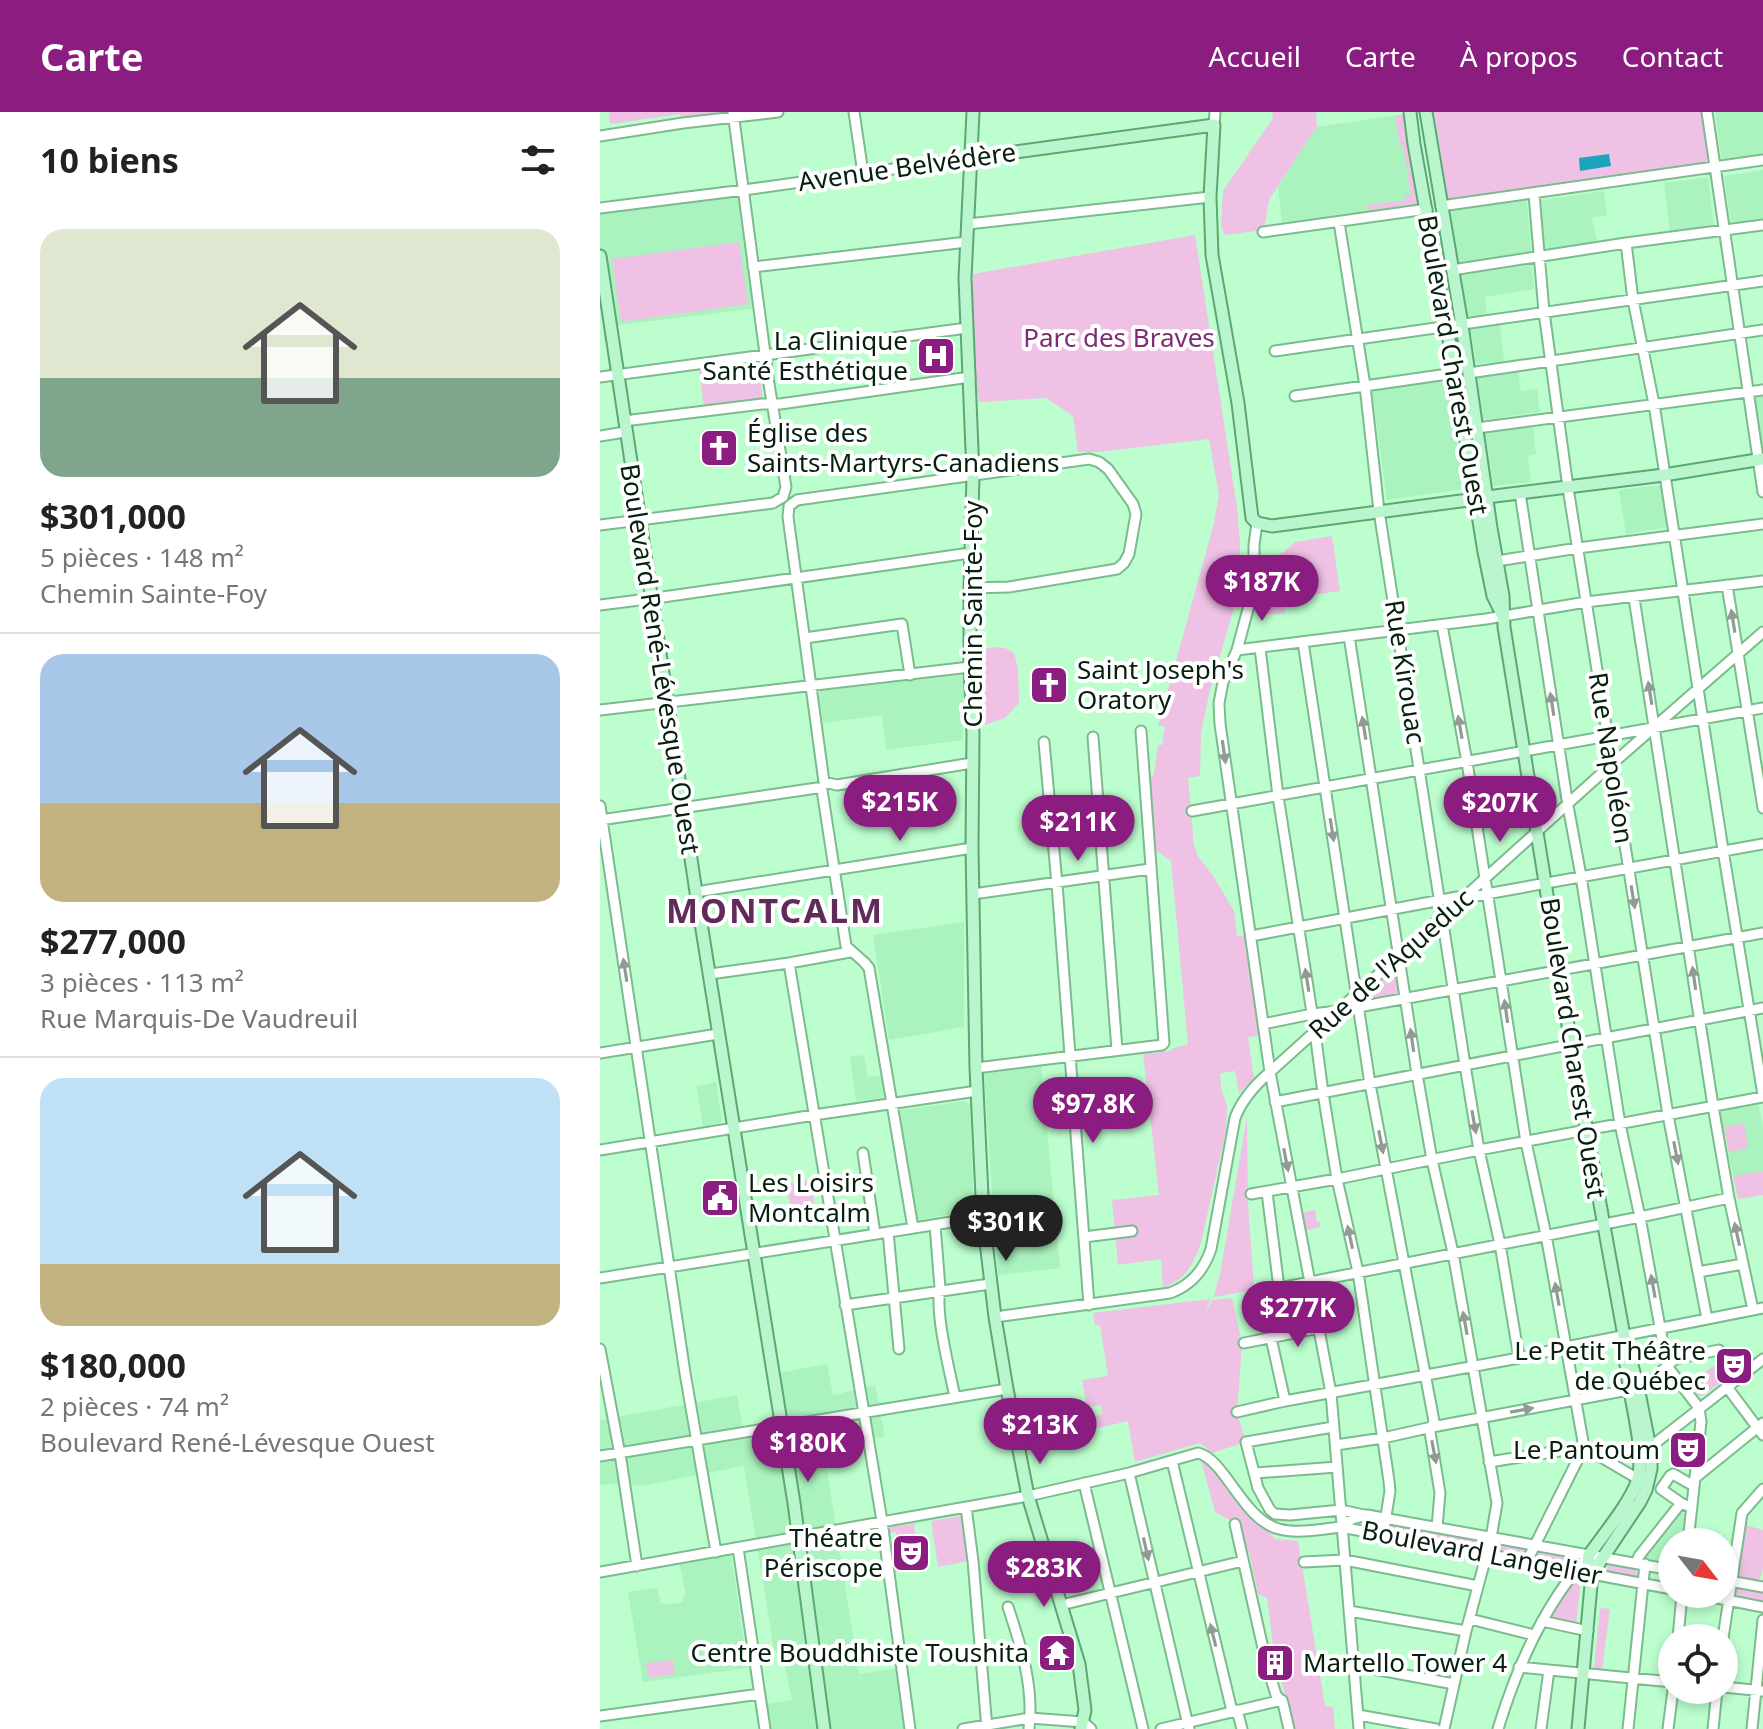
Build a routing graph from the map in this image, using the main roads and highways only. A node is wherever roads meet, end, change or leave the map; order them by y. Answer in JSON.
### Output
{"nodes":[{"id":1,"x":973,"y":112,"type":"edge"},
{"id":2,"x":1410,"y":112,"type":"edge"},
{"id":3,"x":1426,"y":112,"type":"edge"},
{"id":4,"x":1215,"y":118,"type":"edge"},
{"id":5,"x":971,"y":158,"type":"junction"},
{"id":6,"x":600,"y":256,"type":"edge"},
{"id":7,"x":1761,"y":459,"type":"edge"},
{"id":8,"x":1481,"y":498,"type":"junction"},
{"id":9,"x":1503,"y":616,"type":"junction"},
{"id":10,"x":1645,"y":1448,"type":"junction"},
{"id":11,"x":1592,"y":1574,"type":"junction"},
{"id":12,"x":1085,"y":1727,"type":"edge"},
{"id":13,"x":824,"y":1729,"type":"edge"},
{"id":14,"x":1578,"y":1729,"type":"edge"}],
"edges":[{"from":1,"to":5,"type":"main road","name":"Chemin Sainte-Foy"},
{"from":2,"to":8,"type":"main road","name":"Boulevard Charest Ouest"},
{"from":3,"to":8,"type":"main road","name":"Boulevard Charest Ouest"},
{"from":4,"to":5,"type":"main road","name":"Avenue Belvédère"},
{"from":4,"to":8,"type":"main road"},
{"from":5,"to":12,"type":"main road","name":"Chemin Sainte-Foy"},
{"from":6,"to":13,"type":"main road","name":"Boulevard René-Lévesque Ouest"},
{"from":7,"to":8,"type":"main road"},
{"from":8,"to":9,"type":"main road","name":"Boulevard Charest Ouest"},
{"from":8,"to":9,"type":"main road","name":"Boulevard Charest Ouest"},
{"from":9,"to":10,"type":"main road","name":"Boulevard Charest Ouest"},
{"from":10,"to":11,"type":"main road","name":"Boulevard Charest Ouest"},
{"from":10,"to":11,"type":"main road","name":"Boulevard Charest Ouest"},
{"from":11,"to":14,"type":"main road"}]}
